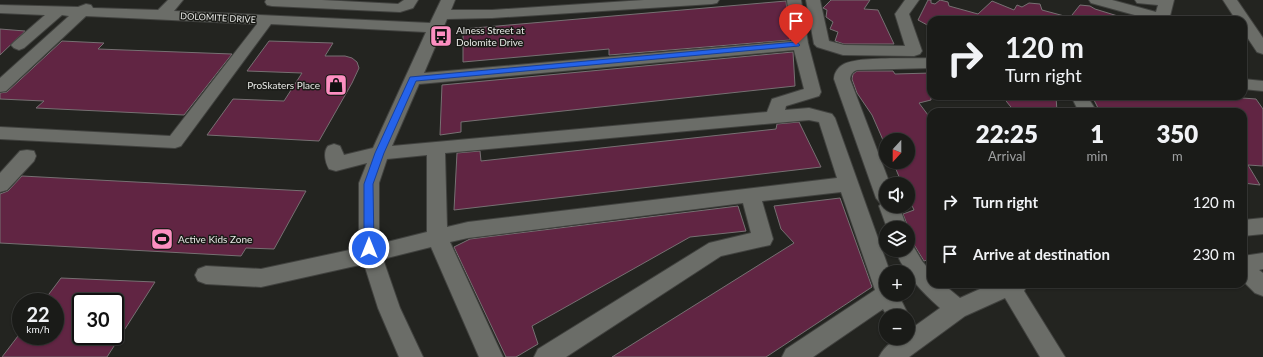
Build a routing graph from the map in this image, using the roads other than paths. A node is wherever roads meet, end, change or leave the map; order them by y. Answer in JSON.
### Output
{"nodes":[{"id":1,"x":22,"y":0,"type":"edge"},
{"id":2,"x":94,"y":0,"type":"edge"},
{"id":3,"x":176,"y":0,"type":"edge"},
{"id":4,"x":411,"y":0,"type":"edge"},
{"id":5,"x":497,"y":0,"type":"edge"},
{"id":6,"x":712,"y":0,"type":"edge"},
{"id":7,"x":794,"y":0,"type":"edge"},
{"id":8,"x":813,"y":0,"type":"edge"},
{"id":9,"x":912,"y":0,"type":"edge"},
{"id":10,"x":1096,"y":0,"type":"edge"},
{"id":11,"x":1142,"y":0,"type":"edge"},
{"id":12,"x":1230,"y":0,"type":"edge"},
{"id":13,"x":273,"y":1,"type":"edge"},
{"id":14,"x":1167,"y":1,"type":"edge"},
{"id":15,"x":552,"y":5,"type":"edge"},
{"id":16,"x":4,"y":9,"type":"edge"},
{"id":17,"x":58,"y":11,"type":"junction"},
{"id":18,"x":82,"y":12,"type":"junction"},
{"id":19,"x":442,"y":14,"type":"edge"},
{"id":20,"x":492,"y":14,"type":"junction"},
{"id":21,"x":161,"y":15,"type":"junction"},
{"id":22,"x":1153,"y":16,"type":"edge"},
{"id":23,"x":1164,"y":16,"type":"edge"},
{"id":24,"x":1241,"y":16,"type":"edge"},
{"id":25,"x":262,"y":20,"type":"junction"},
{"id":26,"x":1247,"y":26,"type":"edge"},
{"id":27,"x":1247,"y":42,"type":"edge"},
{"id":28,"x":800,"y":43,"type":"junction"},
{"id":29,"x":19,"y":45,"type":"dead end"},
{"id":30,"x":1261,"y":47,"type":"edge"},
{"id":31,"x":914,"y":51,"type":"junction"},
{"id":32,"x":927,"y":52,"type":"edge"},
{"id":33,"x":927,"y":63,"type":"edge"},
{"id":34,"x":413,"y":78,"type":"junction"},
{"id":35,"x":1247,"y":84,"type":"edge"},
{"id":36,"x":1263,"y":86,"type":"edge"},
{"id":37,"x":0,"y":87,"type":"edge"},
{"id":38,"x":775,"y":117,"type":"junction"},
{"id":39,"x":0,"y":133,"type":"edge"},
{"id":40,"x":436,"y":148,"type":"junction"},
{"id":41,"x":334,"y":150,"type":"dead end"},
{"id":42,"x":380,"y":153,"type":"junction"},
{"id":43,"x":0,"y":174,"type":"edge"},
{"id":44,"x":879,"y":179,"type":"edge"},
{"id":45,"x":848,"y":184,"type":"junction"},
{"id":46,"x":0,"y":185,"type":"edge"},
{"id":47,"x":750,"y":196,"type":"junction"},
{"id":48,"x":1263,"y":226,"type":"edge"},
{"id":49,"x":1247,"y":228,"type":"edge"},
{"id":50,"x":437,"y":238,"type":"junction"},
{"id":51,"x":371,"y":254,"type":"junction"},
{"id":52,"x":908,"y":257,"type":"edge"},
{"id":53,"x":1263,"y":261,"type":"edge"},
{"id":54,"x":1247,"y":264,"type":"edge"},
{"id":55,"x":879,"y":271,"type":"edge"},
{"id":56,"x":1247,"y":272,"type":"edge"},
{"id":57,"x":206,"y":275,"type":"dead end"},
{"id":58,"x":927,"y":281,"type":"edge"},
{"id":59,"x":1263,"y":287,"type":"edge"},
{"id":60,"x":934,"y":288,"type":"edge"},
{"id":61,"x":1006,"y":288,"type":"edge"},
{"id":62,"x":1015,"y":288,"type":"edge"},
{"id":63,"x":879,"y":299,"type":"edge"},
{"id":64,"x":956,"y":309,"type":"junction"},
{"id":65,"x":915,"y":335,"type":"edge"},
{"id":66,"x":903,"y":345,"type":"edge"},
{"id":67,"x":411,"y":357,"type":"edge"},
{"id":68,"x":492,"y":357,"type":"edge"},
{"id":69,"x":546,"y":357,"type":"edge"},
{"id":70,"x":794,"y":357,"type":"edge"},
{"id":71,"x":891,"y":357,"type":"edge"},
{"id":72,"x":1053,"y":357,"type":"edge"}],
"edges":[{"from":1,"to":16,"type":"street"},
{"from":2,"to":18,"type":"street"},
{"from":3,"to":21,"type":"street"},
{"from":4,"to":13,"type":"street"},
{"from":5,"to":20,"type":"street"},
{"from":6,"to":15,"type":"street","name":"DOLOMITE DRIVE"},
{"from":7,"to":28,"type":"street"},
{"from":8,"to":31,"type":"street"},
{"from":9,"to":31,"type":"street"},
{"from":10,"to":22,"type":"street"},
{"from":11,"to":14,"type":"street"},
{"from":12,"to":24,"type":"street"},
{"from":13,"to":25,"type":"street"},
{"from":14,"to":23,"type":"street"},
{"from":15,"to":20,"type":"street","name":"DOLOMITE DRIVE"},
{"from":16,"to":17,"type":"street","name":"DOLOMITE DRIVE"},
{"from":17,"to":18,"type":"street","name":"DOLOMITE DRIVE"},
{"from":17,"to":29,"type":"street"},
{"from":18,"to":21,"type":"street","name":"DOLOMITE DRIVE"},
{"from":18,"to":37,"type":"street"},
{"from":19,"to":20,"type":"street","name":"DOLOMITE DRIVE"},
{"from":19,"to":25,"type":"street","name":"DOLOMITE DRIVE"},
{"from":19,"to":34,"type":"street"},
{"from":21,"to":25,"type":"street","name":"DOLOMITE DRIVE"},
{"from":25,"to":39,"type":"street"},
{"from":26,"to":30,"type":"street"},
{"from":27,"to":30,"type":"street"},
{"from":28,"to":34,"type":"street"},
{"from":28,"to":38,"type":"street"},
{"from":31,"to":32,"type":"street"},
{"from":33,"to":44,"type":"street"},
{"from":34,"to":42,"type":"street"},
{"from":35,"to":36,"type":"street"},
{"from":38,"to":40,"type":"street"},
{"from":38,"to":45,"type":"street"},
{"from":40,"to":42,"type":"street"},
{"from":40,"to":50,"type":"street"},
{"from":41,"to":42,"type":"street"},
{"from":42,"to":51,"type":"street"},
{"from":43,"to":46,"type":"street"},
{"from":45,"to":47,"type":"street"},
{"from":45,"to":55,"type":"street"},
{"from":47,"to":50,"type":"street"},
{"from":47,"to":69,"type":"street"},
{"from":48,"to":49,"type":"street"},
{"from":50,"to":51,"type":"street"},
{"from":50,"to":68,"type":"street"},
{"from":51,"to":57,"type":"street"},
{"from":51,"to":67,"type":"street"},
{"from":52,"to":58,"type":"street"},
{"from":53,"to":54,"type":"street"},
{"from":56,"to":59,"type":"street"},
{"from":60,"to":64,"type":"street"},
{"from":61,"to":64,"type":"street"},
{"from":62,"to":72,"type":"street"},
{"from":63,"to":70,"type":"street"},
{"from":64,"to":65,"type":"street"},
{"from":66,"to":71,"type":"street"}]}
